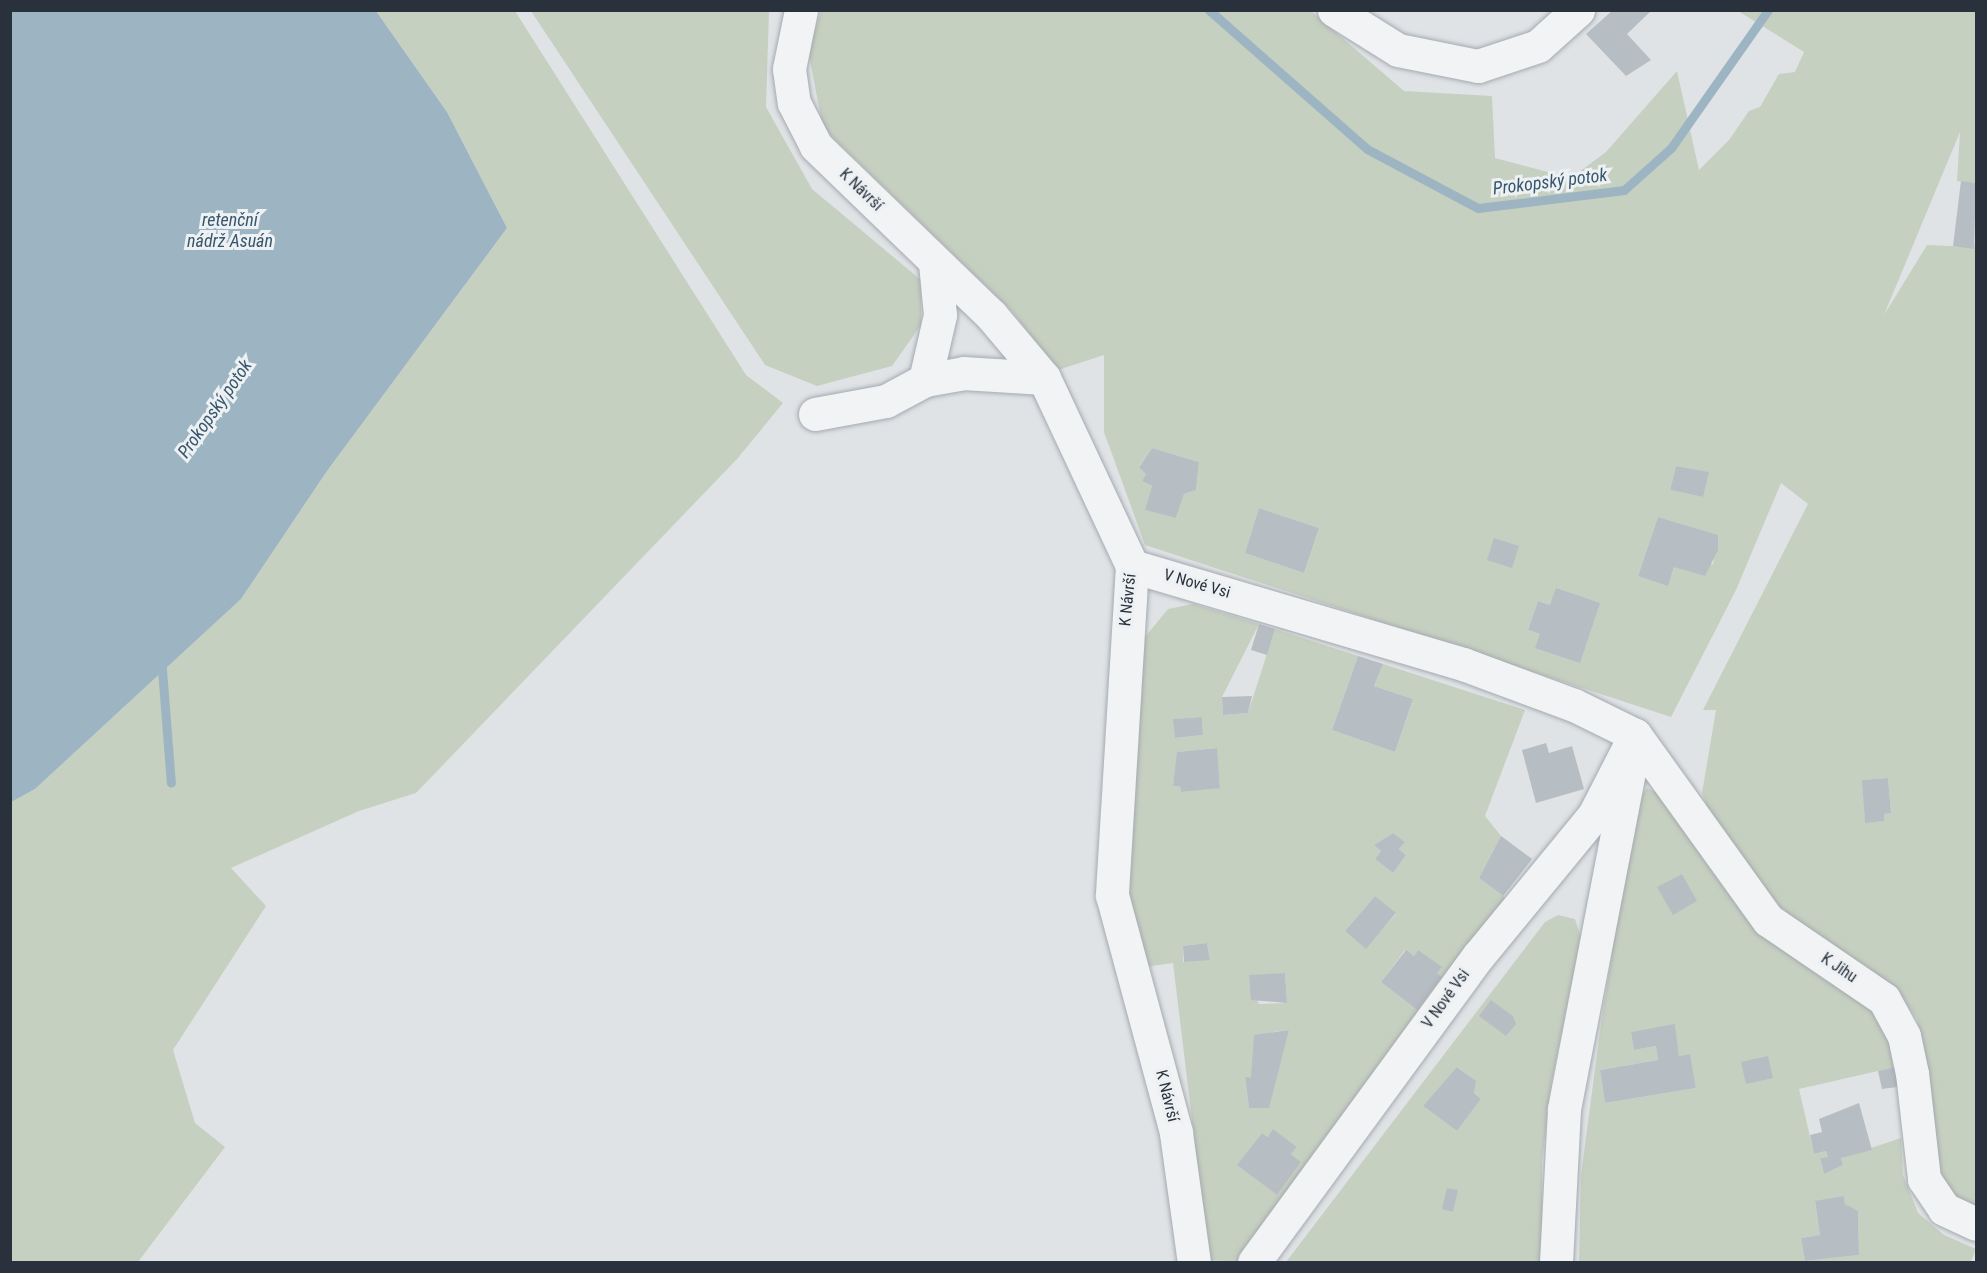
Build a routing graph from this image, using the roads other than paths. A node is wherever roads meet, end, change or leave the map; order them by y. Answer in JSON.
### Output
{"nodes":[{"id":1,"x":801,"y":10,"type":"edge"},
{"id":2,"x":1334,"y":10,"type":"edge"},
{"id":3,"x":1578,"y":10,"type":"edge"},
{"id":4,"x":935,"y":262,"type":"junction"},
{"id":5,"x":1044,"y":378,"type":"junction"},
{"id":6,"x":925,"y":380,"type":"junction"},
{"id":7,"x":815,"y":414,"type":"dead end"},
{"id":8,"x":1131,"y":566,"type":"junction"},
{"id":9,"x":1635,"y":735,"type":"junction"},
{"id":10,"x":1977,"y":1224,"type":"edge"},
{"id":11,"x":1194,"y":1263,"type":"edge"},
{"id":12,"x":1254,"y":1263,"type":"edge"},
{"id":13,"x":1556,"y":1263,"type":"edge"}],
"edges":[{"from":1,"to":4,"type":"street","name":"K Návrší"},
{"from":2,"to":3,"type":"street"},
{"from":4,"to":5,"type":"street","name":"K Návrší"},
{"from":4,"to":6,"type":"street"},
{"from":5,"to":6,"type":"street"},
{"from":5,"to":8,"type":"street","name":"K Návrší"},
{"from":6,"to":7,"type":"street"},
{"from":8,"to":9,"type":"street","name":"V Nové Vsi"},
{"from":8,"to":11,"type":"street","name":"K Návrší"},
{"from":9,"to":10,"type":"street","name":"K Jihu"},
{"from":9,"to":12,"type":"street","name":"V Nové Vsi"},
{"from":9,"to":13,"type":"street"}]}
